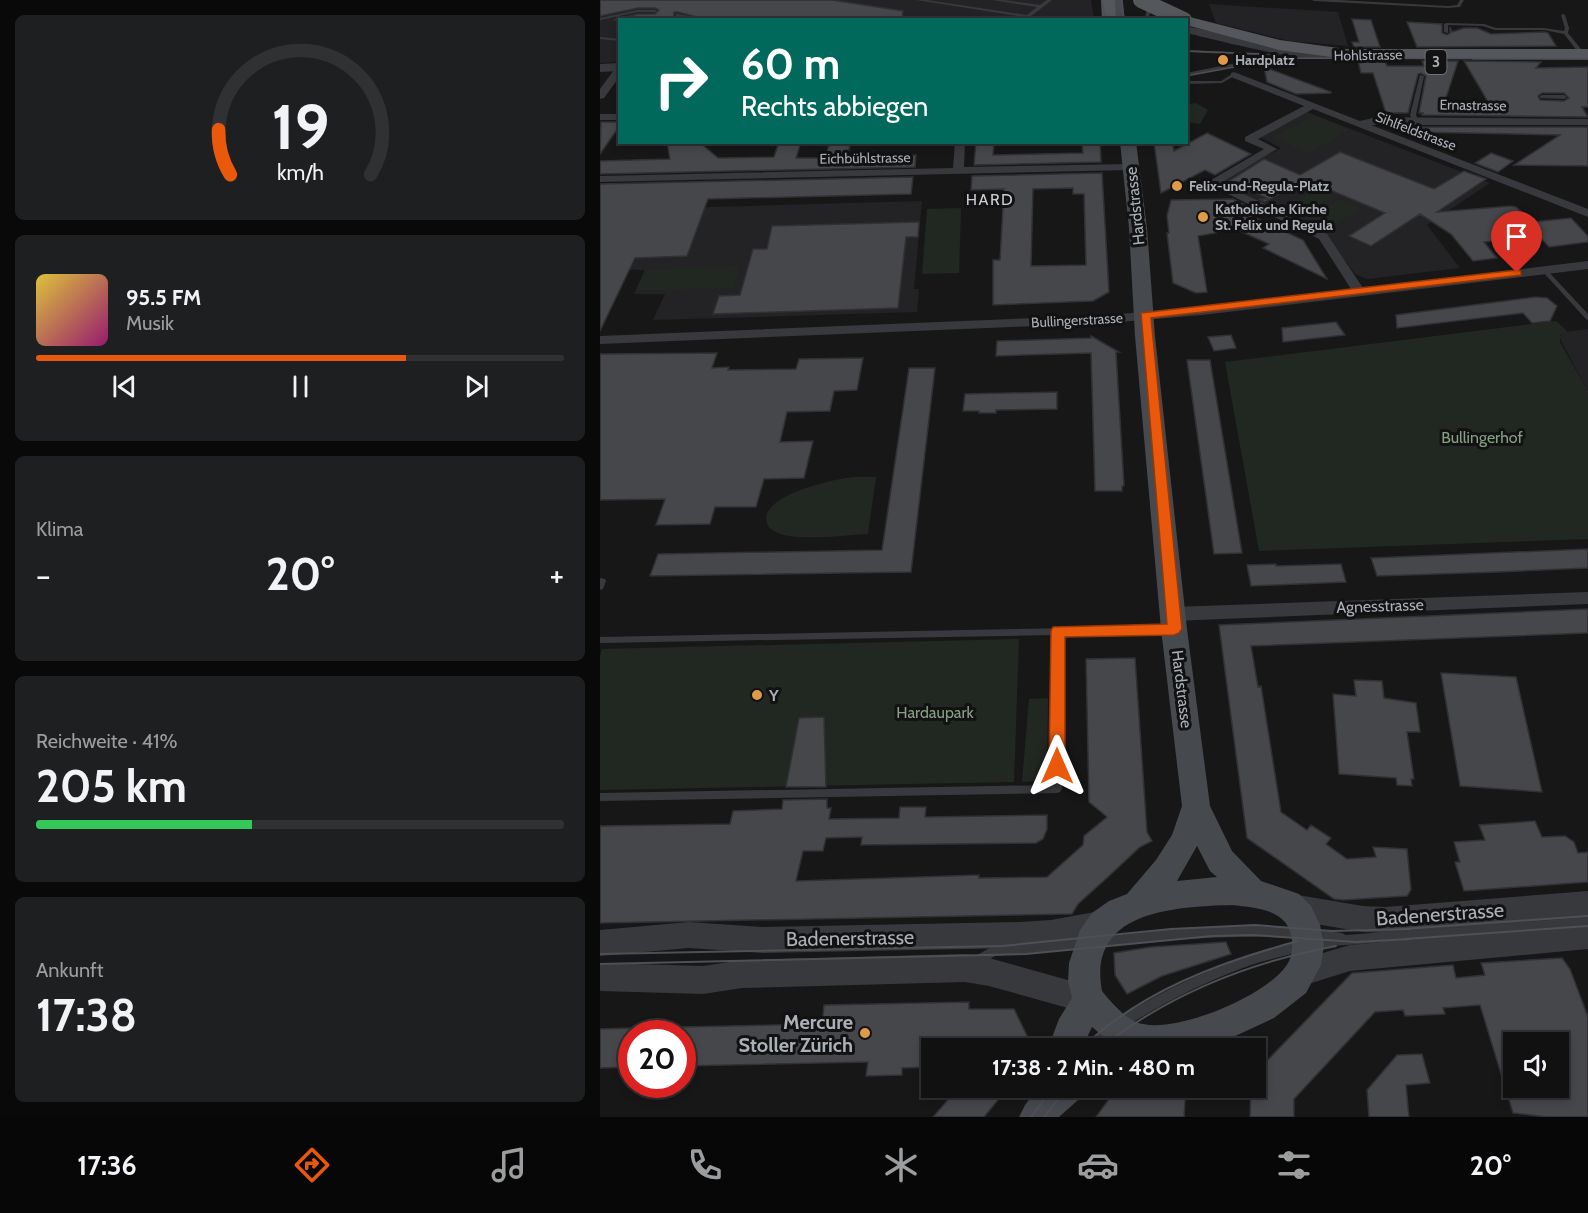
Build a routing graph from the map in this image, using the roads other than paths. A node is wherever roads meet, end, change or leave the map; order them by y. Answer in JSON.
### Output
{"nodes":[{"id":1,"x":918,"y":0,"type":"edge"},
{"id":2,"x":994,"y":0,"type":"edge"},
{"id":3,"x":1050,"y":0,"type":"edge"},
{"id":4,"x":1108,"y":0,"type":"edge"},
{"id":5,"x":1116,"y":0,"type":"edge"},
{"id":6,"x":1141,"y":0,"type":"edge"},
{"id":7,"x":1152,"y":0,"type":"edge"},
{"id":8,"x":1314,"y":0,"type":"edge"},
{"id":9,"x":1462,"y":0,"type":"edge"},
{"id":10,"x":1039,"y":6,"type":"junction"},
{"id":11,"x":655,"y":11,"type":"dead end"},
{"id":12,"x":678,"y":15,"type":"dead end"},
{"id":13,"x":1563,"y":15,"type":"dead end"},
{"id":14,"x":694,"y":18,"type":"edge"},
{"id":15,"x":1026,"y":18,"type":"edge"},
{"id":16,"x":1111,"y":18,"type":"edge"},
{"id":17,"x":1111,"y":18,"type":"edge"},
{"id":18,"x":1147,"y":18,"type":"edge"},
{"id":19,"x":1181,"y":18,"type":"edge"},
{"id":20,"x":600,"y":19,"type":"edge"},
{"id":21,"x":1188,"y":21,"type":"edge"},
{"id":22,"x":1188,"y":29,"type":"edge"},
{"id":23,"x":1446,"y":32,"type":"dead end"},
{"id":24,"x":1566,"y":33,"type":"junction"},
{"id":25,"x":1188,"y":34,"type":"edge"},
{"id":26,"x":600,"y":38,"type":"edge"},
{"id":27,"x":618,"y":40,"type":"edge"},
{"id":28,"x":1188,"y":51,"type":"edge"},
{"id":29,"x":1285,"y":56,"type":"junction"},
{"id":30,"x":1344,"y":56,"type":"junction"},
{"id":31,"x":1398,"y":58,"type":"junction"},
{"id":32,"x":1587,"y":58,"type":"edge"},
{"id":33,"x":618,"y":67,"type":"edge"},
{"id":34,"x":600,"y":68,"type":"edge"},
{"id":35,"x":618,"y":70,"type":"edge"},
{"id":36,"x":1188,"y":75,"type":"edge"},
{"id":37,"x":1234,"y":75,"type":"joint"},
{"id":38,"x":1422,"y":76,"type":"dead end"},
{"id":39,"x":1188,"y":83,"type":"edge"},
{"id":40,"x":600,"y":96,"type":"edge"},
{"id":41,"x":1542,"y":97,"type":"dead end"},
{"id":42,"x":1564,"y":97,"type":"dead end"},
{"id":43,"x":1312,"y":106,"type":"junction"},
{"id":44,"x":600,"y":117,"type":"edge"},
{"id":45,"x":618,"y":117,"type":"edge"},
{"id":46,"x":1415,"y":120,"type":"junction"},
{"id":47,"x":1588,"y":122,"type":"edge"},
{"id":48,"x":1359,"y":124,"type":"junction"},
{"id":49,"x":960,"y":144,"type":"edge"},
{"id":50,"x":1128,"y":144,"type":"edge"},
{"id":51,"x":1131,"y":167,"type":"junction"},
{"id":52,"x":958,"y":171,"type":"junction"},
{"id":53,"x":600,"y":179,"type":"edge"},
{"id":54,"x":1588,"y":213,"type":"edge"},
{"id":55,"x":1588,"y":265,"type":"edge"},
{"id":56,"x":1544,"y":270,"type":"junction"},
{"id":57,"x":1359,"y":292,"type":"junction"},
{"id":58,"x":1145,"y":315,"type":"junction"},
{"id":59,"x":1588,"y":318,"type":"edge"},
{"id":60,"x":600,"y":340,"type":"edge"},
{"id":61,"x":600,"y":581,"type":"edge"},
{"id":62,"x":600,"y":587,"type":"edge"},
{"id":63,"x":1588,"y":598,"type":"edge"},
{"id":64,"x":1174,"y":622,"type":"junction"},
{"id":65,"x":1058,"y":631,"type":"junction"},
{"id":66,"x":600,"y":640,"type":"edge"},
{"id":67,"x":600,"y":797,"type":"edge"},
{"id":68,"x":1196,"y":806,"type":"junction"},
{"id":69,"x":1253,"y":894,"type":"junction"},
{"id":70,"x":1138,"y":903,"type":"junction"},
{"id":71,"x":1588,"y":904,"type":"edge"},
{"id":72,"x":1588,"y":922,"type":"edge"},
{"id":73,"x":1094,"y":934,"type":"junction"},
{"id":74,"x":963,"y":936,"type":"junction"},
{"id":75,"x":1588,"y":936,"type":"edge"},
{"id":76,"x":1302,"y":939,"type":"junction"},
{"id":77,"x":600,"y":943,"type":"edge"},
{"id":78,"x":993,"y":951,"type":"junction"},
{"id":79,"x":965,"y":968,"type":"junction"},
{"id":80,"x":600,"y":977,"type":"edge"},
{"id":81,"x":1089,"y":1000,"type":"junction"},
{"id":82,"x":1069,"y":1038,"type":"edge"},
{"id":83,"x":1121,"y":1038,"type":"edge"},
{"id":84,"x":1175,"y":1038,"type":"edge"}],
"edges":[{"from":1,"to":15,"type":"lane"},
{"from":2,"to":10,"type":"lane"},
{"from":3,"to":10,"type":"lane"},
{"from":4,"to":16,"type":"main road"},
{"from":5,"to":17,"type":"main road"},
{"from":6,"to":19,"type":"main road","number":"3","bridge":true},
{"from":7,"to":18,"type":"lane"},
{"from":8,"to":9,"type":"lane"},
{"from":10,"to":15,"type":"lane"},
{"from":11,"to":20,"type":"lane"},
{"from":12,"to":14,"type":"lane"},
{"from":13,"to":24,"type":"lane"},
{"from":21,"to":30,"type":"main road","number":"3"},
{"from":22,"to":30,"type":"street","name":"Hohlstrasse"},
{"from":23,"to":24,"type":"lane"},
{"from":24,"to":32,"type":"lane"},
{"from":25,"to":29,"type":"main road","name":"Hohlstrasse","number":"3"},
{"from":26,"to":27,"type":"lane"},
{"from":28,"to":29,"type":"lane"},
{"from":29,"to":30,"type":"lane","name":"Hohlstrasse"},
{"from":29,"to":31,"type":"main road","name":"Hohlstrasse","number":"3"},
{"from":29,"to":36,"type":"lane"},
{"from":30,"to":31,"type":"main road","name":"Hohlstrasse","number":"3"},
{"from":31,"to":32,"type":"main road","name":"Hohlstrasse","number":"3"},
{"from":33,"to":34,"type":"street"},
{"from":35,"to":40,"type":"street"},
{"from":37,"to":39,"type":"lane"},
{"from":37,"to":43,"type":"street","name":"Sihlfeldstrasse"},
{"from":38,"to":46,"type":"lane"},
{"from":41,"to":42,"type":"lane"},
{"from":43,"to":48,"type":"street","name":"Sihlfeldstrasse"},
{"from":43,"to":57,"type":"street"},
{"from":44,"to":45,"type":"street"},
{"from":46,"to":47,"type":"street","name":"Ernastrasse"},
{"from":46,"to":48,"type":"street","name":"Ernastrasse"},
{"from":48,"to":54,"type":"street","name":"Sihlfeldstrasse"},
{"from":49,"to":52,"type":"street"},
{"from":50,"to":51,"type":"main road","name":"Hardstrasse"},
{"from":51,"to":52,"type":"street","name":"Eichbühlstrasse"},
{"from":51,"to":58,"type":"main road","name":"Hardstrasse"},
{"from":52,"to":53,"type":"street","name":"Eichbühlstrasse"},
{"from":55,"to":56,"type":"street","name":"Bullingerstrasse"},
{"from":56,"to":57,"type":"street","name":"Bullingerstrasse"},
{"from":56,"to":59,"type":"lane"},
{"from":57,"to":58,"type":"street","name":"Bullingerstrasse"},
{"from":58,"to":60,"type":"street","name":"Bullingerstrasse"},
{"from":58,"to":64,"type":"main road","name":"Hardstrasse"},
{"from":61,"to":62,"type":"lane"},
{"from":63,"to":64,"type":"street","name":"Agnesstrasse"},
{"from":64,"to":65,"type":"lane"},
{"from":64,"to":68,"type":"main road","name":"Hardstrasse"},
{"from":65,"to":66,"type":"lane"},
{"from":65,"to":67,"type":"lane"},
{"from":68,"to":69,"type":"main road","name":"Hardstrasse"},
{"from":68,"to":70,"type":"main road","name":"Hardstrasse"},
{"from":69,"to":70,"type":"main road"},
{"from":69,"to":76,"type":"main road"},
{"from":70,"to":73,"type":"main road"},
{"from":71,"to":76,"type":"street","name":"Badenerstrasse"},
{"from":72,"to":76,"type":"lane","name":"Badenerstrasse"},
{"from":73,"to":74,"type":"street","name":"Badenerstrasse"},
{"from":73,"to":76,"type":"lane"},
{"from":73,"to":78,"type":"lane"},
{"from":73,"to":81,"type":"main road"},
{"from":74,"to":77,"type":"street","name":"Badenerstrasse"},
{"from":74,"to":78,"type":"lane"},
{"from":75,"to":76,"type":"street","name":"Badenerstrasse"},
{"from":76,"to":83,"type":"lane"},
{"from":76,"to":84,"type":"main road"},
{"from":78,"to":79,"type":"lane"},
{"from":79,"to":80,"type":"street","name":"Badenerstrasse"},
{"from":79,"to":81,"type":"street","name":"Badenerstrasse"},
{"from":81,"to":82,"type":"main road"},
{"from":81,"to":83,"type":"main road"}]}
